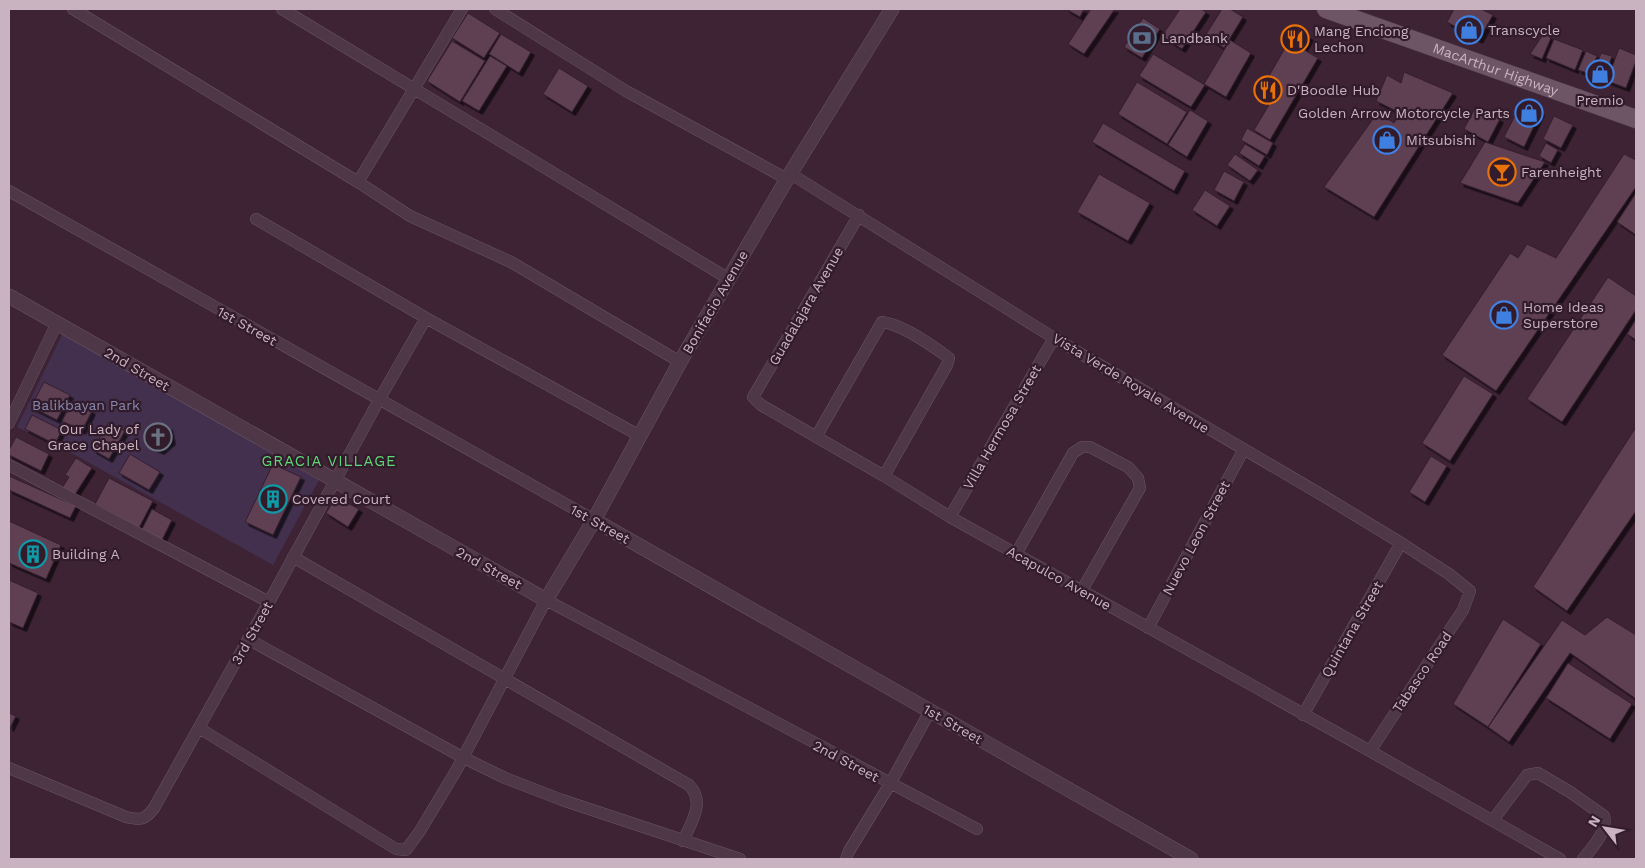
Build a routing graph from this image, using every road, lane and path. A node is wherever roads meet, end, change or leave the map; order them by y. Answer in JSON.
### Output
{"nodes":[{"id":1,"x":73,"y":9,"type":"edge"},
{"id":2,"x":282,"y":9,"type":"edge"},
{"id":3,"x":462,"y":9,"type":"edge"},
{"id":4,"x":494,"y":9,"type":"edge"},
{"id":5,"x":892,"y":9,"type":"edge"},
{"id":6,"x":1326,"y":9,"type":"edge"},
{"id":7,"x":415,"y":88,"type":"junction"},
{"id":8,"x":1636,"y":119,"type":"edge"},
{"id":9,"x":789,"y":177,"type":"junction"},
{"id":10,"x":358,"y":182,"type":"junction"},
{"id":11,"x":9,"y":192,"type":"edge"},
{"id":12,"x":860,"y":215,"type":"junction"},
{"id":13,"x":256,"y":219,"type":"dead end"},
{"id":14,"x":729,"y":279,"type":"junction"},
{"id":15,"x":9,"y":296,"type":"edge"},
{"id":16,"x":426,"y":318,"type":"junction"},
{"id":17,"x":57,"y":323,"type":"junction"},
{"id":18,"x":1054,"y":338,"type":"junction"},
{"id":19,"x":680,"y":362,"type":"junction"},
{"id":20,"x":754,"y":396,"type":"joint"},
{"id":21,"x":379,"y":400,"type":"junction"},
{"id":22,"x":9,"y":423,"type":"edge"},
{"id":23,"x":640,"y":436,"type":"junction"},
{"id":24,"x":816,"y":436,"type":"junction"},
{"id":25,"x":1244,"y":449,"type":"junction"},
{"id":26,"x":9,"y":465,"type":"edge"},
{"id":27,"x":884,"y":476,"type":"junction"},
{"id":28,"x":334,"y":480,"type":"junction"},
{"id":29,"x":950,"y":516,"type":"junction"},
{"id":30,"x":594,"y":520,"type":"junction"},
{"id":31,"x":1401,"y":543,"type":"junction"},
{"id":32,"x":1016,"y":554,"type":"junction"},
{"id":33,"x":293,"y":557,"type":"junction"},
{"id":34,"x":1082,"y":590,"type":"junction"},
{"id":35,"x":1470,"y":592,"type":"joint"},
{"id":36,"x":546,"y":600,"type":"junction"},
{"id":37,"x":269,"y":602,"type":"junction"},
{"id":38,"x":1148,"y":628,"type":"junction"},
{"id":39,"x":248,"y":639,"type":"junction"},
{"id":40,"x":505,"y":679,"type":"junction"},
{"id":41,"x":930,"y":711,"type":"junction"},
{"id":42,"x":1303,"y":715,"type":"junction"},
{"id":43,"x":199,"y":728,"type":"junction"},
{"id":44,"x":1370,"y":751,"type":"junction"},
{"id":45,"x":462,"y":757,"type":"junction"},
{"id":46,"x":9,"y":768,"type":"edge"},
{"id":47,"x":890,"y":784,"type":"junction"},
{"id":48,"x":1493,"y":820,"type":"junction"},
{"id":49,"x":977,"y":829,"type":"dead end"},
{"id":50,"x":683,"y":841,"type":"junction"},
{"id":51,"x":740,"y":859,"type":"edge"},
{"id":52,"x":846,"y":859,"type":"edge"},
{"id":53,"x":1191,"y":859,"type":"edge"},
{"id":54,"x":1560,"y":859,"type":"edge"},
{"id":55,"x":1583,"y":859,"type":"edge"}],
"edges":[{"from":1,"to":10,"type":"street"},
{"from":2,"to":7,"type":"street"},
{"from":3,"to":7,"type":"street"},
{"from":4,"to":9,"type":"street","name":"Vista Verde Royale Avenue"},
{"from":5,"to":9,"type":"street","name":"Bonifacio Avenue"},
{"from":6,"to":8,"type":"main road","name":"MacArthur Highway"},
{"from":7,"to":10,"type":"street"},
{"from":7,"to":14,"type":"street"},
{"from":9,"to":12,"type":"street","name":"Vista Verde Royale Avenue"},
{"from":9,"to":14,"type":"street","name":"Bonifacio Avenue"},
{"from":10,"to":19,"type":"street"},
{"from":11,"to":21,"type":"street","name":"1st Street"},
{"from":12,"to":18,"type":"street","name":"Vista Verde Royale Avenue"},
{"from":12,"to":20,"type":"street","name":"Guadalajara Avenue"},
{"from":13,"to":16,"type":"street"},
{"from":14,"to":19,"type":"street","name":"Bonifacio Avenue"},
{"from":15,"to":17,"type":"street","name":"2nd Street"},
{"from":16,"to":21,"type":"street","name":"3rd Street"},
{"from":16,"to":23,"type":"street"},
{"from":17,"to":22,"type":"street"},
{"from":17,"to":28,"type":"street","name":"2nd Street"},
{"from":18,"to":25,"type":"street","name":"Vista Verde Royale Avenue"},
{"from":18,"to":29,"type":"street","name":"Villa Hermosa Street"},
{"from":19,"to":23,"type":"street","name":"Bonifacio Avenue"},
{"from":20,"to":24,"type":"street","name":"Acapulco Avenue"},
{"from":21,"to":28,"type":"street","name":"3rd Street"},
{"from":21,"to":30,"type":"street","name":"1st Street"},
{"from":23,"to":30,"type":"street","name":"Bonifacio Avenue"},
{"from":24,"to":27,"type":"street","name":"Acapulco Avenue"},
{"from":24,"to":27,"type":"street"},
{"from":25,"to":31,"type":"street","name":"Vista Verde Royale Avenue"},
{"from":25,"to":38,"type":"street","name":"Nuevo Leon Street"},
{"from":26,"to":37,"type":"street"},
{"from":27,"to":29,"type":"street","name":"Acapulco Avenue"},
{"from":28,"to":33,"type":"street","name":"3rd Street"},
{"from":28,"to":36,"type":"street","name":"2nd Street"},
{"from":29,"to":32,"type":"street","name":"Acapulco Avenue"},
{"from":30,"to":36,"type":"street","name":"Bonifacio Avenue"},
{"from":30,"to":41,"type":"street","name":"1st Street"},
{"from":31,"to":35,"type":"street","name":"Vista Verde Royale Avenue"},
{"from":31,"to":42,"type":"street","name":"Quintana Street"},
{"from":32,"to":34,"type":"street","name":"Acapulco Avenue"},
{"from":32,"to":34,"type":"street"},
{"from":33,"to":37,"type":"street","name":"3rd Street"},
{"from":33,"to":40,"type":"street"},
{"from":34,"to":38,"type":"street","name":"Acapulco Avenue"},
{"from":35,"to":44,"type":"street","name":"Tabasco Road"},
{"from":36,"to":40,"type":"street"},
{"from":36,"to":47,"type":"street","name":"2nd Street"},
{"from":37,"to":39,"type":"street","name":"3rd Street"},
{"from":38,"to":42,"type":"street","name":"Acapulco Avenue"},
{"from":39,"to":43,"type":"street","name":"3rd Street"},
{"from":39,"to":45,"type":"street"},
{"from":40,"to":45,"type":"street"},
{"from":40,"to":50,"type":"street"},
{"from":41,"to":47,"type":"street"},
{"from":41,"to":53,"type":"street","name":"1st Street"},
{"from":42,"to":44,"type":"street","name":"Acapulco Avenue"},
{"from":43,"to":45,"type":"street"},
{"from":43,"to":46,"type":"street","name":"3rd Street"},
{"from":44,"to":48,"type":"street","name":"Acapulco Avenue"},
{"from":45,"to":50,"type":"street"},
{"from":47,"to":49,"type":"street","name":"2nd Street"},
{"from":47,"to":52,"type":"street"},
{"from":48,"to":54,"type":"street","name":"Acapulco Avenue"},
{"from":48,"to":55,"type":"street"},
{"from":50,"to":51,"type":"street"}]}
